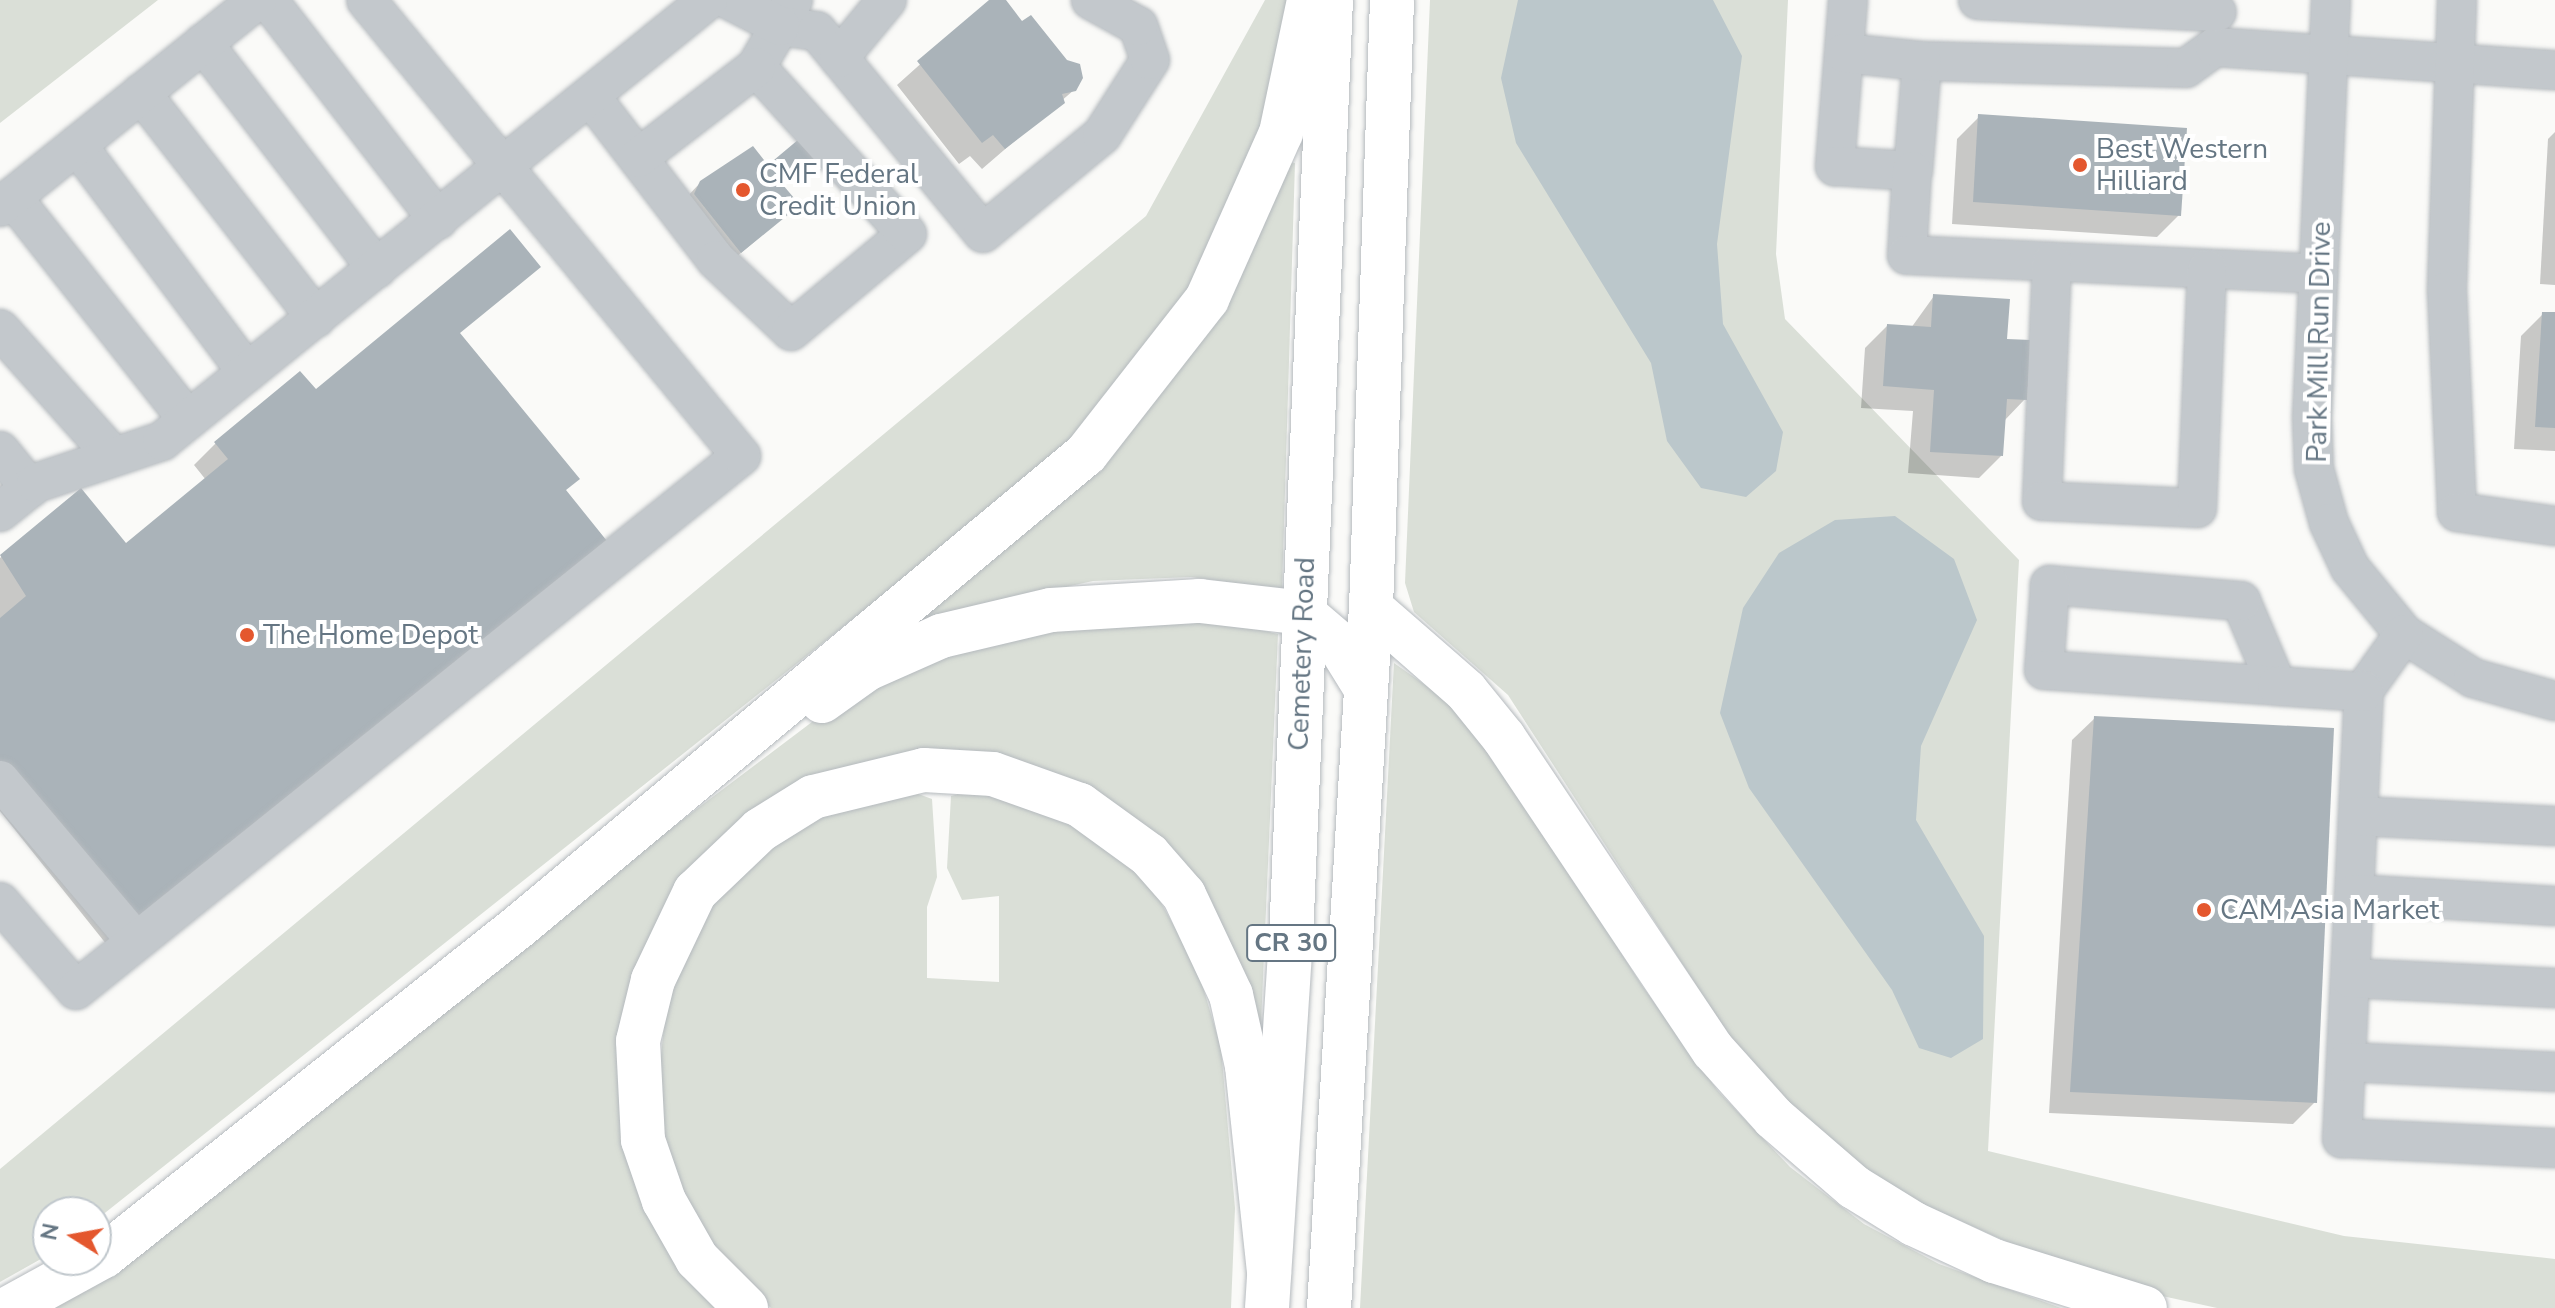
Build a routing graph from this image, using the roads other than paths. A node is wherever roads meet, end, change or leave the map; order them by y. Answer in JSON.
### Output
{"nodes":[{"id":1,"x":257,"y":0,"type":"edge"},
{"id":2,"x":268,"y":0,"type":"edge"},
{"id":3,"x":366,"y":0,"type":"edge"},
{"id":4,"x":729,"y":0,"type":"edge"},
{"id":5,"x":887,"y":0,"type":"edge"},
{"id":6,"x":1091,"y":0,"type":"edge"},
{"id":7,"x":1309,"y":0,"type":"edge"},
{"id":8,"x":1331,"y":0,"type":"edge"},
{"id":9,"x":1392,"y":0,"type":"edge"},
{"id":10,"x":1848,"y":0,"type":"edge"},
{"id":11,"x":1978,"y":0,"type":"edge"},
{"id":12,"x":2331,"y":0,"type":"edge"},
{"id":13,"x":2457,"y":0,"type":"edge"},
{"id":14,"x":686,"y":7,"type":"edge"},
{"id":15,"x":787,"y":13,"type":"edge"},
{"id":16,"x":2216,"y":20,"type":"edge"},
{"id":17,"x":203,"y":43,"type":"junction"},
{"id":18,"x":1844,"y":53,"type":"junction"},
{"id":19,"x":2328,"y":56,"type":"junction"},
{"id":20,"x":839,"y":58,"type":"junction"},
{"id":21,"x":1922,"y":61,"type":"junction"},
{"id":22,"x":2454,"y":63,"type":"junction"},
{"id":23,"x":756,"y":67,"type":"junction"},
{"id":24,"x":2555,"y":70,"type":"edge"},
{"id":25,"x":141,"y":93,"type":"junction"},
{"id":26,"x":591,"y":97,"type":"junction"},
{"id":27,"x":77,"y":145,"type":"junction"},
{"id":28,"x":638,"y":158,"type":"junction"},
{"id":29,"x":503,"y":168,"type":"junction"},
{"id":30,"x":1912,"y":171,"type":"junction"},
{"id":31,"x":6,"y":202,"type":"edge"},
{"id":32,"x":438,"y":220,"type":"junction"},
{"id":33,"x":2052,"y":262,"type":"junction"},
{"id":34,"x":377,"y":269,"type":"junction"},
{"id":35,"x":2207,"y":269,"type":"junction"},
{"id":36,"x":2318,"y":274,"type":"junction"},
{"id":37,"x":316,"y":318,"type":"junction"},
{"id":38,"x":0,"y":329,"type":"edge"},
{"id":39,"x":247,"y":372,"type":"junction"},
{"id":40,"x":188,"y":420,"type":"junction"},
{"id":41,"x":0,"y":451,"type":"edge"},
{"id":42,"x":114,"y":457,"type":"junction"},
{"id":43,"x":30,"y":488,"type":"junction"},
{"id":44,"x":0,"y":512,"type":"edge"},
{"id":45,"x":2555,"y":526,"type":"edge"},
{"id":46,"x":1371,"y":608,"type":"junction"},
{"id":47,"x":1303,"y":613,"type":"junction"},
{"id":48,"x":2404,"y":634,"type":"junction"},
{"id":49,"x":2277,"y":686,"type":"junction"},
{"id":50,"x":1366,"y":689,"type":"junction"},
{"id":51,"x":2364,"y":692,"type":"junction"},
{"id":52,"x":2555,"y":701,"type":"edge"},
{"id":53,"x":0,"y":780,"type":"edge"},
{"id":54,"x":2358,"y":816,"type":"junction"},
{"id":55,"x":2555,"y":826,"type":"edge"},
{"id":56,"x":2354,"y":894,"type":"junction"},
{"id":57,"x":0,"y":902,"type":"edge"},
{"id":58,"x":2555,"y":906,"type":"edge"},
{"id":59,"x":517,"y":928,"type":"junction"},
{"id":60,"x":136,"y":941,"type":"junction"},
{"id":61,"x":2350,"y":978,"type":"junction"},
{"id":62,"x":2555,"y":988,"type":"edge"},
{"id":63,"x":2346,"y":1062,"type":"junction"},
{"id":64,"x":2555,"y":1072,"type":"edge"},
{"id":65,"x":2555,"y":1148,"type":"edge"},
{"id":66,"x":1268,"y":1290,"type":"edge"},
{"id":67,"x":1329,"y":1302,"type":"edge"},
{"id":68,"x":9,"y":1308,"type":"edge"},
{"id":69,"x":746,"y":1308,"type":"edge"},
{"id":70,"x":2145,"y":1308,"type":"edge"}],
"edges":[{"from":1,"to":17,"type":"street"},
{"from":2,"to":32,"type":"street"},
{"from":3,"to":29,"type":"street"},
{"from":4,"to":15,"type":"street"},
{"from":5,"to":20,"type":"street"},
{"from":6,"to":20,"type":"street"},
{"from":7,"to":59,"type":"main road"},
{"from":8,"to":47,"type":"main road","name":"Cemetery Road","number":"CR 30"},
{"from":9,"to":46,"type":"main road","number":"CR 30"},
{"from":10,"to":18,"type":"street"},
{"from":11,"to":16,"type":"street"},
{"from":12,"to":19,"type":"street","name":"Park Mill Run Drive"},
{"from":13,"to":22,"type":"street"},
{"from":14,"to":26,"type":"street"},
{"from":15,"to":20,"type":"street"},
{"from":15,"to":23,"type":"street"},
{"from":16,"to":19,"type":"street"},
{"from":16,"to":21,"type":"street"},
{"from":17,"to":25,"type":"street"},
{"from":17,"to":34,"type":"street"},
{"from":18,"to":21,"type":"street"},
{"from":18,"to":30,"type":"street"},
{"from":19,"to":22,"type":"street"},
{"from":19,"to":36,"type":"street","name":"Park Mill Run Drive"},
{"from":21,"to":30,"type":"street"},
{"from":22,"to":24,"type":"street"},
{"from":22,"to":45,"type":"street"},
{"from":23,"to":28,"type":"street"},
{"from":23,"to":28,"type":"street"},
{"from":25,"to":27,"type":"street"},
{"from":25,"to":37,"type":"street"},
{"from":26,"to":28,"type":"street"},
{"from":26,"to":29,"type":"street"},
{"from":27,"to":31,"type":"street"},
{"from":27,"to":39,"type":"street"},
{"from":29,"to":32,"type":"street"},
{"from":29,"to":60,"type":"street"},
{"from":30,"to":33,"type":"street"},
{"from":31,"to":40,"type":"street"},
{"from":32,"to":34,"type":"street"},
{"from":33,"to":35,"type":"street"},
{"from":33,"to":35,"type":"street"},
{"from":34,"to":37,"type":"street"},
{"from":35,"to":36,"type":"street"},
{"from":36,"to":48,"type":"street","name":"Park Mill Run Drive"},
{"from":37,"to":39,"type":"street"},
{"from":38,"to":42,"type":"street"},
{"from":39,"to":40,"type":"street"},
{"from":40,"to":42,"type":"street"},
{"from":41,"to":43,"type":"street"},
{"from":42,"to":43,"type":"street"},
{"from":43,"to":44,"type":"street"},
{"from":46,"to":50,"type":"main road","number":"CR 30"},
{"from":46,"to":70,"type":"main road"},
{"from":47,"to":50,"type":"main road"},
{"from":47,"to":59,"type":"main road"},
{"from":47,"to":66,"type":"main road","name":"Cemetery Road","number":"CR 30"},
{"from":48,"to":51,"type":"street"},
{"from":48,"to":52,"type":"street","name":"Park Mill Run Drive"},
{"from":49,"to":49,"type":"street"},
{"from":49,"to":51,"type":"street"},
{"from":50,"to":67,"type":"main road","number":"CR 30"},
{"from":51,"to":54,"type":"street"},
{"from":53,"to":60,"type":"street"},
{"from":54,"to":55,"type":"street"},
{"from":54,"to":56,"type":"street"},
{"from":56,"to":58,"type":"street"},
{"from":56,"to":61,"type":"street"},
{"from":57,"to":60,"type":"street"},
{"from":59,"to":68,"type":"main road"},
{"from":61,"to":62,"type":"street"},
{"from":61,"to":63,"type":"street"},
{"from":63,"to":64,"type":"street"},
{"from":63,"to":65,"type":"street"},
{"from":66,"to":69,"type":"main road"}]}
